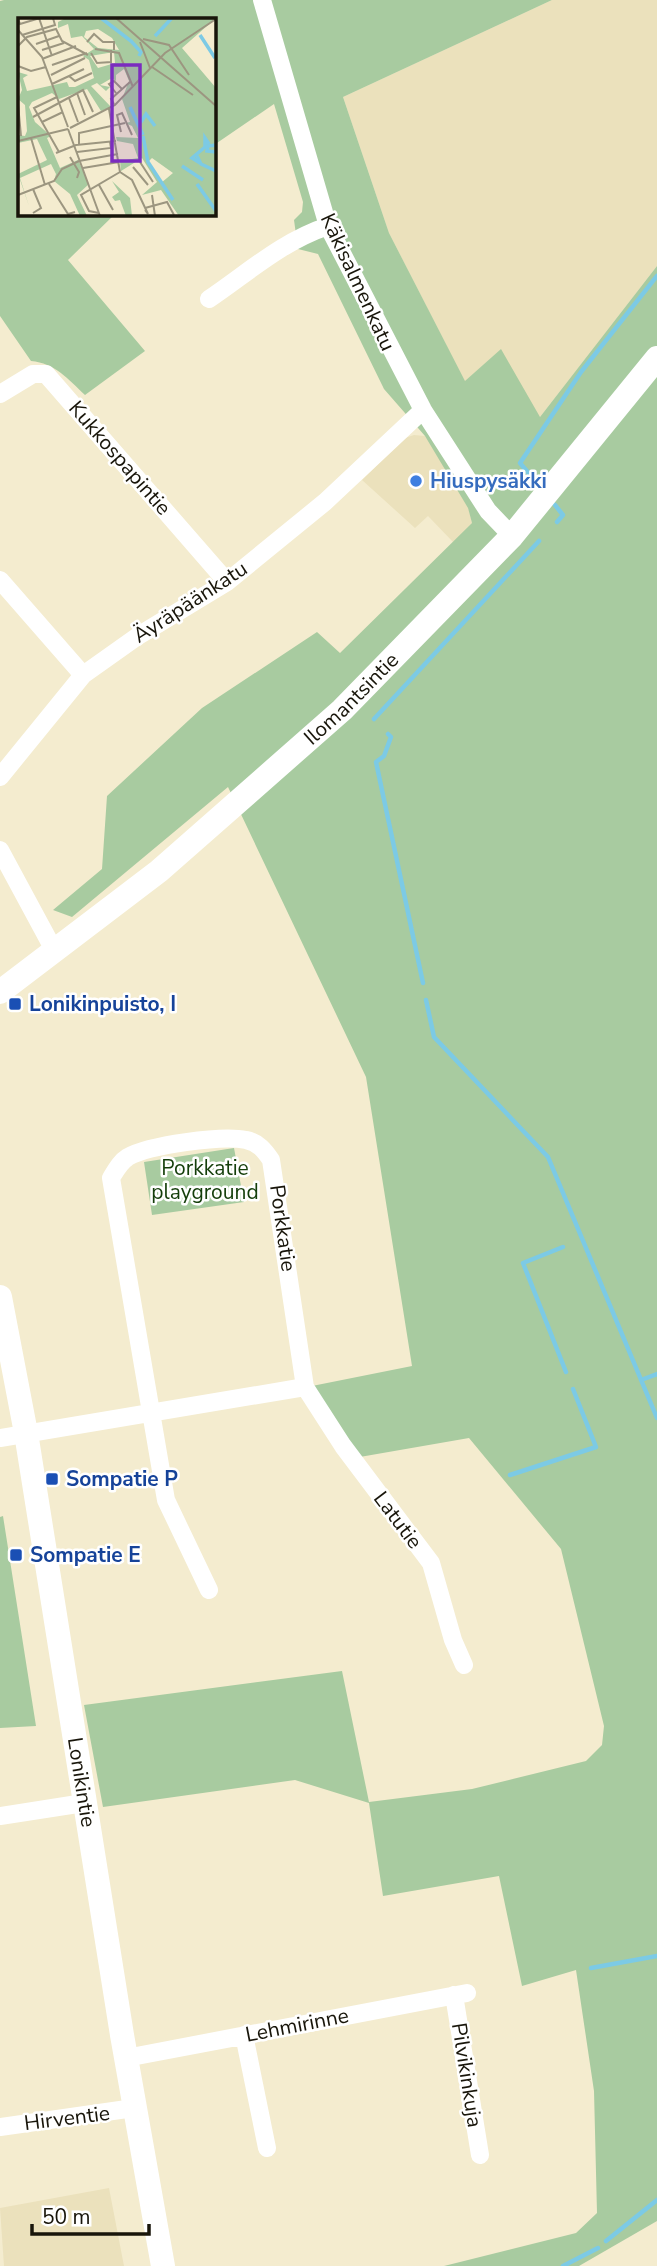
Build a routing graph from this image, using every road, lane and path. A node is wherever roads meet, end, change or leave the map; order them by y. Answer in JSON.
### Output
{"nodes":[{"id":1,"x":262,"y":0,"type":"edge"},
{"id":2,"x":328,"y":226,"type":"junction"},
{"id":3,"x":209,"y":299,"type":"dead end"},
{"id":4,"x":657,"y":358,"type":"edge"},
{"id":5,"x":0,"y":394,"type":"edge"},
{"id":6,"x":423,"y":410,"type":"junction"},
{"id":7,"x":512,"y":536,"type":"junction"},
{"id":8,"x":0,"y":580,"type":"edge"},
{"id":9,"x":227,"y":582,"type":"junction"},
{"id":10,"x":83,"y":675,"type":"junction"},
{"id":11,"x":0,"y":777,"type":"edge"},
{"id":12,"x":0,"y":850,"type":"edge"},
{"id":13,"x":55,"y":952,"type":"junction"},
{"id":14,"x":0,"y":992,"type":"edge"},
{"id":15,"x":0,"y":1297,"type":"edge"},
{"id":16,"x":305,"y":1387,"type":"junction"},
{"id":17,"x":149,"y":1412,"type":"junction"},
{"id":18,"x":26,"y":1433,"type":"junction"},
{"id":19,"x":0,"y":1438,"type":"edge"},
{"id":20,"x":209,"y":1590,"type":"dead end"},
{"id":21,"x":464,"y":1665,"type":"dead end"},
{"id":22,"x":84,"y":1804,"type":"junction"},
{"id":23,"x":0,"y":1816,"type":"edge"},
{"id":24,"x":460,"y":1994,"type":"joint"},
{"id":25,"x":244,"y":2035,"type":"junction"},
{"id":26,"x":126,"y":2058,"type":"junction"},
{"id":27,"x":134,"y":2108,"type":"junction"},
{"id":28,"x":0,"y":2127,"type":"edge"},
{"id":29,"x":267,"y":2148,"type":"dead end"},
{"id":30,"x":480,"y":2155,"type":"dead end"},
{"id":31,"x":163,"y":2266,"type":"edge"}],
"edges":[{"from":1,"to":2,"type":"street","name":"Käkisalmenkatu"},
{"from":2,"to":3,"type":"street"},
{"from":2,"to":6,"type":"street","name":"Käkisalmenkatu"},
{"from":4,"to":7,"type":"street","name":"Ilomantsintie"},
{"from":5,"to":9,"type":"street","name":"Kukkospapintie"},
{"from":6,"to":7,"type":"street","name":"Käkisalmenkatu"},
{"from":6,"to":9,"type":"street","name":"Äyräpäänkatu"},
{"from":7,"to":13,"type":"street","name":"Ilomantsintie"},
{"from":8,"to":10,"type":"street"},
{"from":9,"to":10,"type":"street","name":"Äyräpäänkatu"},
{"from":10,"to":11,"type":"street","name":"Äyräpäänkatu"},
{"from":12,"to":13,"type":"street"},
{"from":13,"to":14,"type":"street","name":"Ilomantsintie"},
{"from":15,"to":18,"type":"street","name":"Lonikintie"},
{"from":16,"to":17,"type":"street"},
{"from":16,"to":17,"type":"street","name":"Porkkatie"},
{"from":16,"to":21,"type":"street","name":"Latutie"},
{"from":17,"to":18,"type":"street"},
{"from":17,"to":20,"type":"street","name":"Porkkatie"},
{"from":18,"to":19,"type":"street"},
{"from":18,"to":22,"type":"street","name":"Lonikintie"},
{"from":22,"to":23,"type":"street"},
{"from":22,"to":26,"type":"street","name":"Lonikintie"},
{"from":24,"to":25,"type":"street","name":"Lehmirinne"},
{"from":24,"to":30,"type":"street","name":"Pilvikinkuja"},
{"from":25,"to":26,"type":"street","name":"Lehmirinne"},
{"from":25,"to":29,"type":"street"},
{"from":26,"to":27,"type":"street","name":"Lonikintie"},
{"from":27,"to":28,"type":"street","name":"Hirventie"},
{"from":27,"to":31,"type":"street","name":"Lonikintie"}]}
